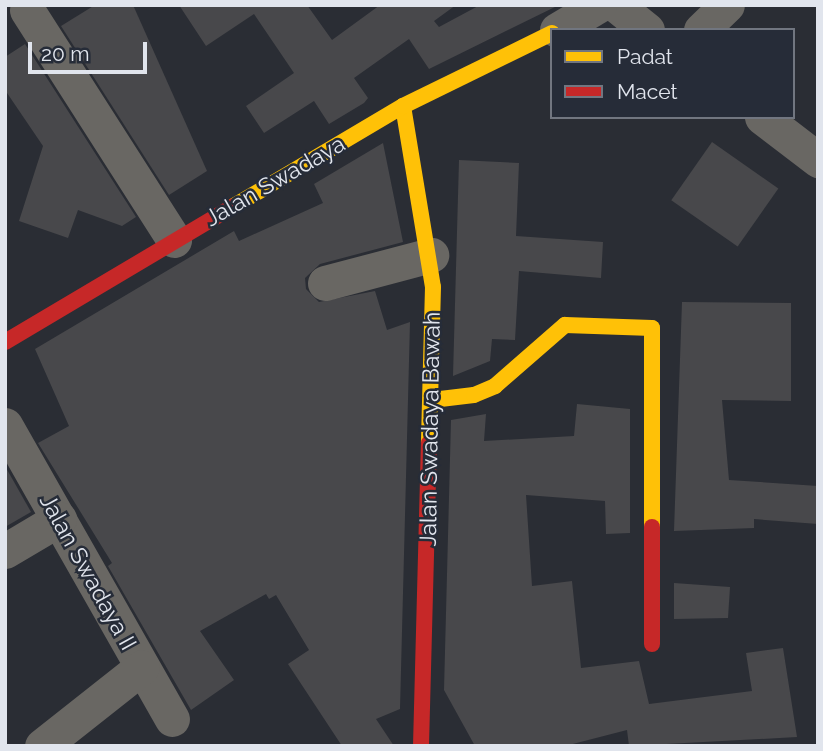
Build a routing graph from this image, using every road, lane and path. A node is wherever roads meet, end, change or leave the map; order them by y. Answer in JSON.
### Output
{"nodes":[{"id":1,"x":599,"y":5,"type":"edge"},
{"id":2,"x":616,"y":5,"type":"edge"},
{"id":3,"x":727,"y":5,"type":"edge"},
{"id":4,"x":22,"y":13,"type":"edge"},
{"id":5,"x":560,"y":28,"type":"edge"},
{"id":6,"x":645,"y":28,"type":"edge"},
{"id":7,"x":703,"y":28,"type":"edge"},
{"id":8,"x":550,"y":34,"type":"edge"},
{"id":9,"x":403,"y":106,"type":"junction"},
{"id":10,"x":765,"y":119,"type":"edge"},
{"id":11,"x":818,"y":160,"type":"edge"},
{"id":12,"x":174,"y":240,"type":"junction"},
{"id":13,"x":431,"y":255,"type":"junction"},
{"id":14,"x":325,"y":283,"type":"dead end"},
{"id":15,"x":5,"y":342,"type":"edge"},
{"id":16,"x":432,"y":400,"type":"junction"},
{"id":17,"x":5,"y":425,"type":"edge"},
{"id":18,"x":58,"y":519,"type":"junction"},
{"id":19,"x":5,"y":551,"type":"edge"},
{"id":20,"x":652,"y":644,"type":"dead end"},
{"id":21,"x":142,"y":667,"type":"junction"},
{"id":22,"x":172,"y":719,"type":"dead end"},
{"id":23,"x":42,"y":746,"type":"edge"},
{"id":24,"x":421,"y":746,"type":"edge"}],
"edges":[{"from":1,"to":5,"type":"street"},
{"from":2,"to":6,"type":"street"},
{"from":3,"to":7,"type":"street"},
{"from":4,"to":12,"type":"street"},
{"from":8,"to":9,"type":"street","name":"Jalan Swadaya"},
{"from":9,"to":12,"type":"street","name":"Jalan Swadaya"},
{"from":9,"to":13,"type":"street","name":"Jalan Swadaya Bawah"},
{"from":10,"to":11,"type":"street"},
{"from":12,"to":15,"type":"street","name":"Jalan Swadaya"},
{"from":13,"to":14,"type":"street"},
{"from":13,"to":16,"type":"street","name":"Jalan Swadaya Bawah"},
{"from":16,"to":20,"type":"street"},
{"from":16,"to":24,"type":"street","name":"Jalan Swadaya Bawah"},
{"from":17,"to":18,"type":"street","name":"Jalan Swadaya II"},
{"from":18,"to":19,"type":"street"},
{"from":18,"to":21,"type":"street","name":"Jalan Swadaya II"},
{"from":21,"to":22,"type":"street","name":"Jalan Swadaya II"},
{"from":21,"to":23,"type":"street"}]}
